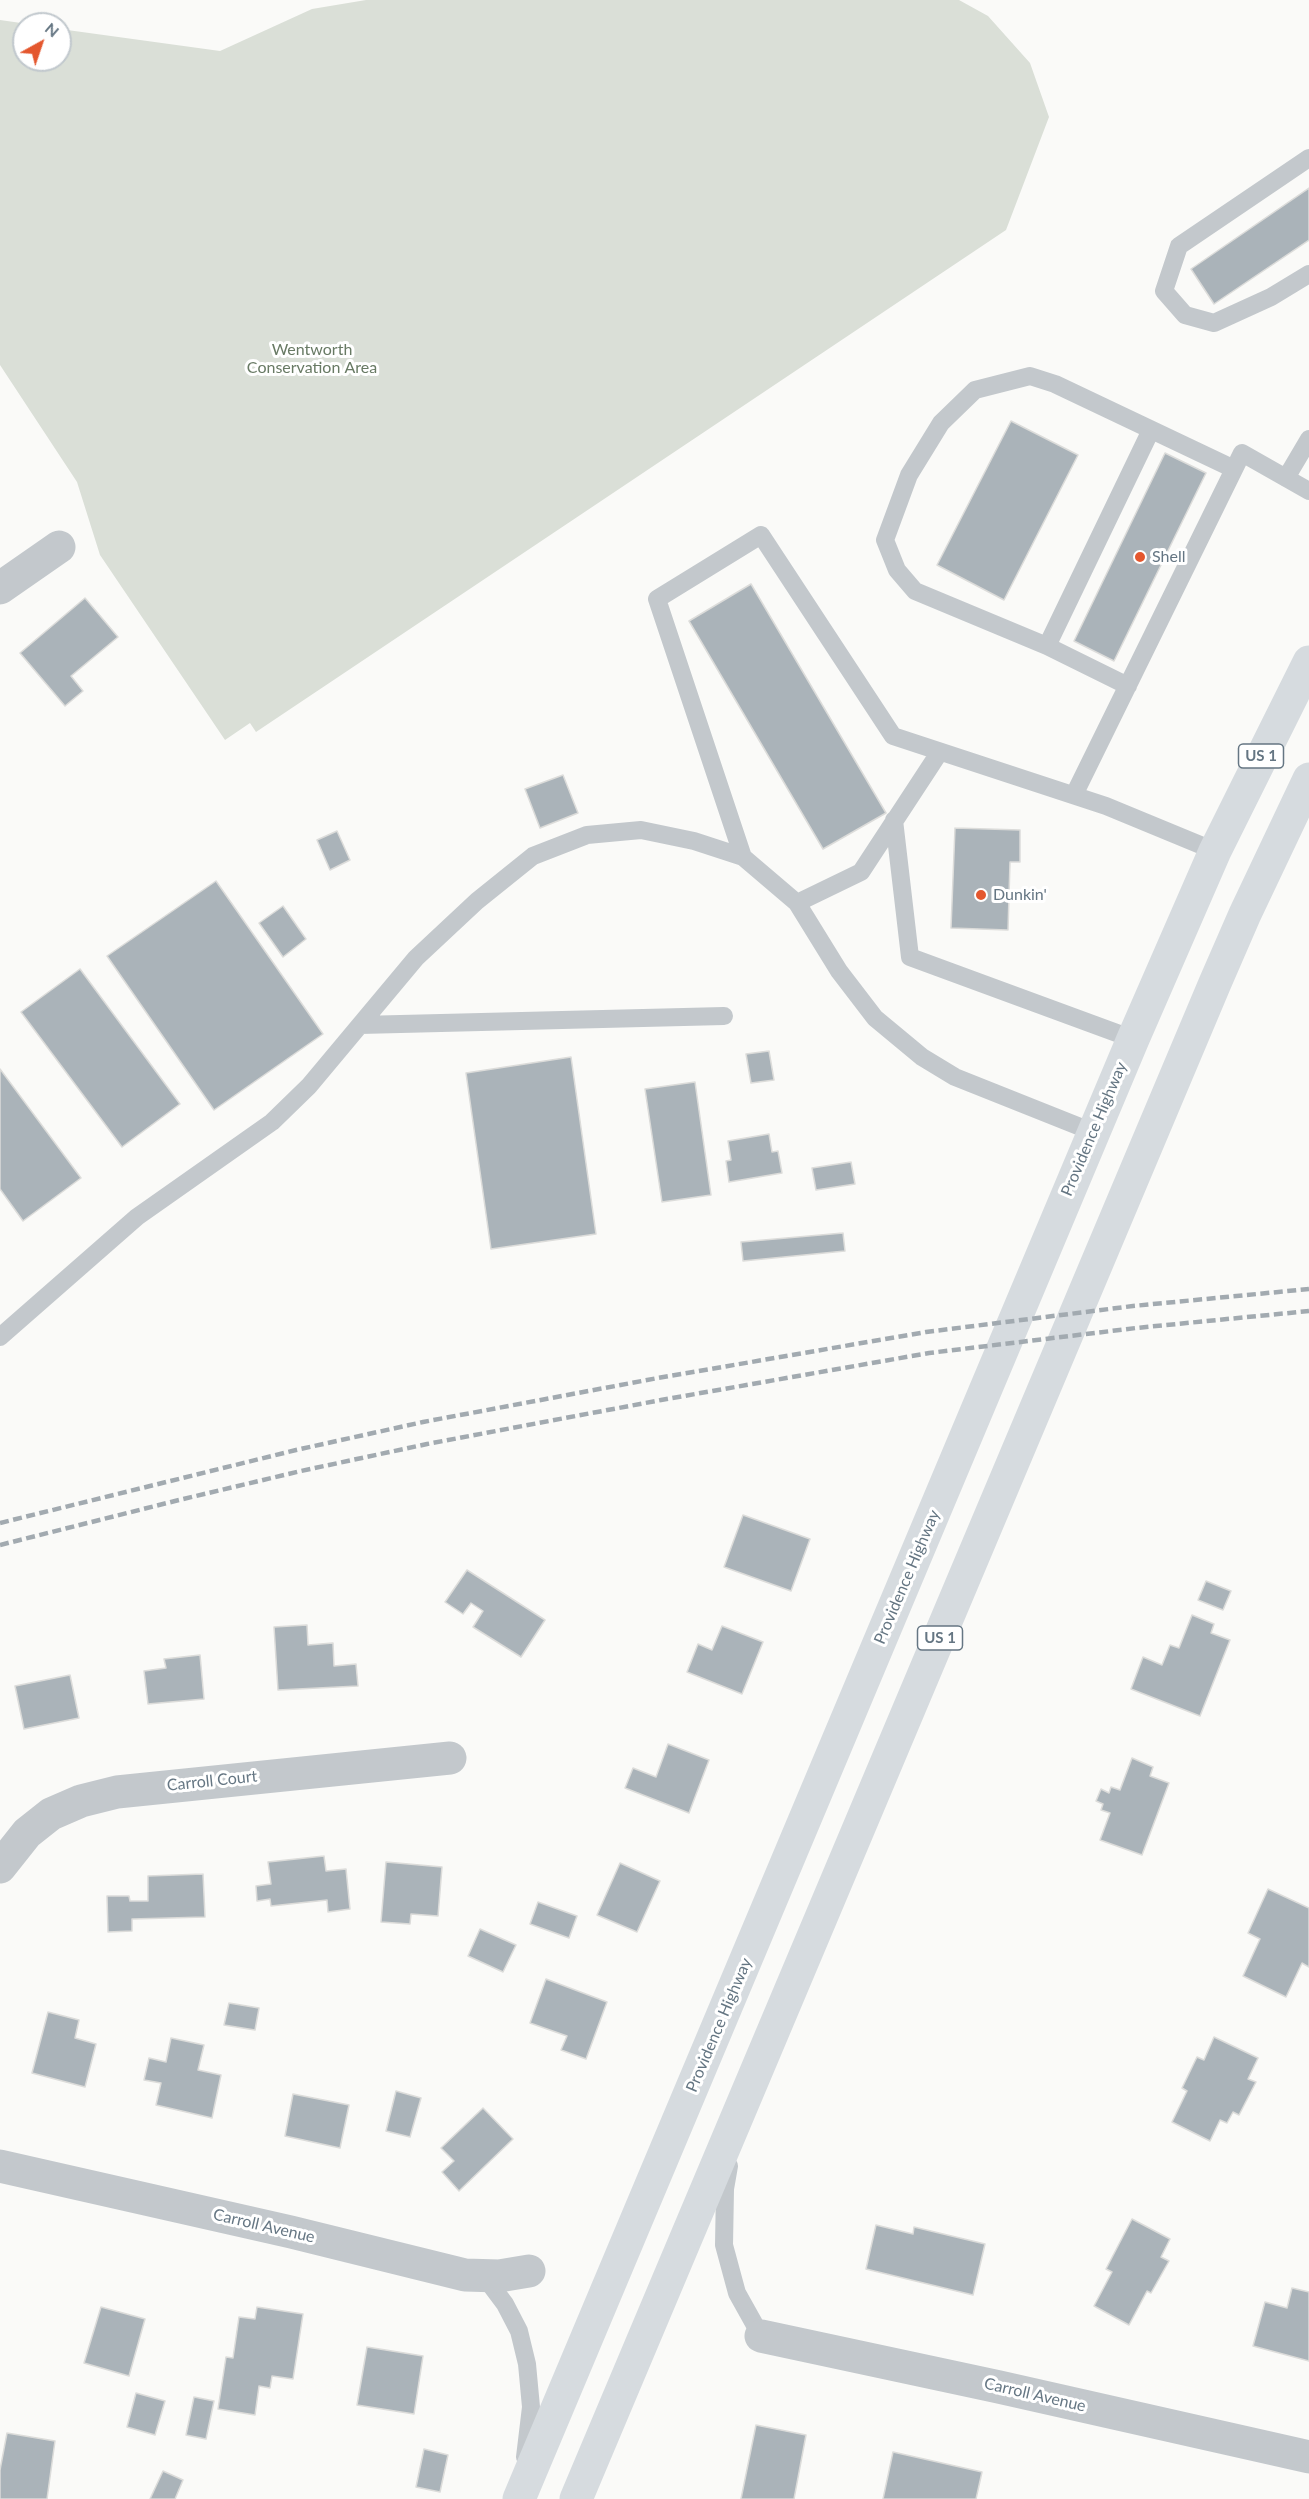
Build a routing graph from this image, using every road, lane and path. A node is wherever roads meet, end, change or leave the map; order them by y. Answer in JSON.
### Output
{"nodes":[{"id":1,"x":1309,"y":158,"type":"edge"},
{"id":2,"x":1309,"y":274,"type":"edge"},
{"id":3,"x":1151,"y":430,"type":"junction"},
{"id":4,"x":1309,"y":439,"type":"edge"},
{"id":5,"x":1234,"y":469,"type":"junction"},
{"id":6,"x":1286,"y":478,"type":"junction"},
{"id":7,"x":1309,"y":491,"type":"edge"},
{"id":8,"x":59,"y":547,"type":"dead end"},
{"id":9,"x":0,"y":588,"type":"edge"},
{"id":10,"x":1047,"y":646,"type":"junction"},
{"id":11,"x":1309,"y":662,"type":"edge"},
{"id":12,"x":1128,"y":686,"type":"junction"},
{"id":13,"x":939,"y":753,"type":"junction"},
{"id":14,"x":1309,"y":779,"type":"edge"},
{"id":15,"x":1074,"y":795,"type":"junction"},
{"id":16,"x":894,"y":820,"type":"junction"},
{"id":17,"x":1215,"y":851,"type":"junction"},
{"id":18,"x":743,"y":857,"type":"junction"},
{"id":19,"x":797,"y":903,"type":"junction"},
{"id":20,"x":724,"y":1016,"type":"dead end"},
{"id":21,"x":360,"y":1025,"type":"junction"},
{"id":22,"x":1132,"y":1039,"type":"junction"},
{"id":23,"x":1093,"y":1132,"type":"junction"},
{"id":24,"x":0,"y":1336,"type":"edge"},
{"id":25,"x":450,"y":1758,"type":"dead end"},
{"id":26,"x":0,"y":1867,"type":"edge"},
{"id":27,"x":737,"y":2119,"type":"junction"},
{"id":28,"x":0,"y":2166,"type":"edge"},
{"id":29,"x":529,"y":2271,"type":"dead end"},
{"id":30,"x":484,"y":2276,"type":"junction"},
{"id":31,"x":761,"y":2336,"type":"joint"},
{"id":32,"x":1309,"y":2457,"type":"edge"},
{"id":33,"x":517,"y":2499,"type":"edge"},
{"id":34,"x":576,"y":2499,"type":"edge"}],
"edges":[{"from":1,"to":2,"type":"lane"},
{"from":3,"to":5,"type":"lane"},
{"from":3,"to":10,"type":"lane"},
{"from":3,"to":10,"type":"lane"},
{"from":4,"to":6,"type":"lane"},
{"from":5,"to":6,"type":"lane"},
{"from":5,"to":12,"type":"lane"},
{"from":6,"to":7,"type":"lane"},
{"from":8,"to":9,"type":"street"},
{"from":10,"to":12,"type":"lane"},
{"from":11,"to":17,"type":"main road","name":"Providence Highway","number":"US 1"},
{"from":12,"to":15,"type":"lane"},
{"from":13,"to":15,"type":"lane"},
{"from":13,"to":16,"type":"lane"},
{"from":13,"to":18,"type":"lane"},
{"from":14,"to":27,"type":"main road","number":"US 1"},
{"from":15,"to":17,"type":"lane"},
{"from":16,"to":19,"type":"lane"},
{"from":16,"to":22,"type":"lane"},
{"from":17,"to":22,"type":"main road","name":"Providence Highway","number":"US 1"},
{"from":18,"to":19,"type":"lane"},
{"from":18,"to":21,"type":"lane"},
{"from":19,"to":23,"type":"lane"},
{"from":20,"to":21,"type":"lane"},
{"from":21,"to":24,"type":"lane"},
{"from":22,"to":23,"type":"main road","name":"Providence Highway","number":"US 1"},
{"from":23,"to":33,"type":"main road","name":"Providence Highway","number":"US 1"},
{"from":25,"to":26,"type":"street","name":"Carroll Court"},
{"from":27,"to":31,"type":"lane"},
{"from":27,"to":34,"type":"main road","number":"US 1"},
{"from":28,"to":30,"type":"street","name":"Carroll Avenue"},
{"from":29,"to":30,"type":"street","name":"Carroll Avenue"},
{"from":30,"to":33,"type":"lane"},
{"from":31,"to":32,"type":"street","name":"Carroll Avenue"}]}
